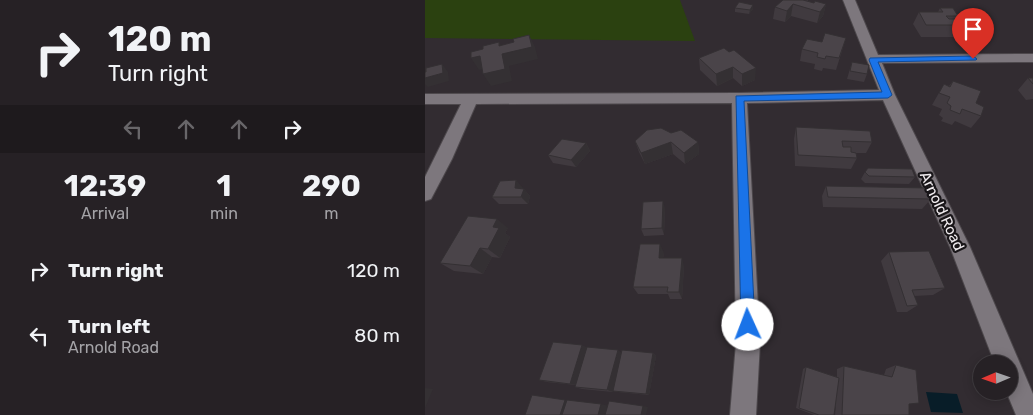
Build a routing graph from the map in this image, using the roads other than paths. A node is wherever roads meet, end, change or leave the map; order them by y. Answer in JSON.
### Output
{"nodes":[{"id":1,"x":849,"y":0,"type":"edge"},
{"id":2,"x":1033,"y":58,"type":"edge"},
{"id":3,"x":873,"y":60,"type":"junction"},
{"id":4,"x":888,"y":95,"type":"junction"},
{"id":5,"x":471,"y":98,"type":"junction"},
{"id":6,"x":739,"y":98,"type":"junction"},
{"id":7,"x":425,"y":99,"type":"edge"},
{"id":8,"x":425,"y":194,"type":"edge"},
{"id":9,"x":1004,"y":355,"type":"edge"},
{"id":10,"x":1018,"y":389,"type":"edge"},
{"id":11,"x":743,"y":415,"type":"edge"},
{"id":12,"x":1029,"y":415,"type":"edge"}],
"edges":[{"from":1,"to":3,"type":"street"},
{"from":2,"to":3,"type":"street"},
{"from":3,"to":4,"type":"street","name":"Arnold Road"},
{"from":4,"to":6,"type":"street"},
{"from":4,"to":9,"type":"street","name":"Arnold Road"},
{"from":5,"to":6,"type":"street"},
{"from":5,"to":7,"type":"street"},
{"from":5,"to":8,"type":"street"},
{"from":6,"to":11,"type":"street"},
{"from":10,"to":12,"type":"street","name":"Arnold Road"}]}
